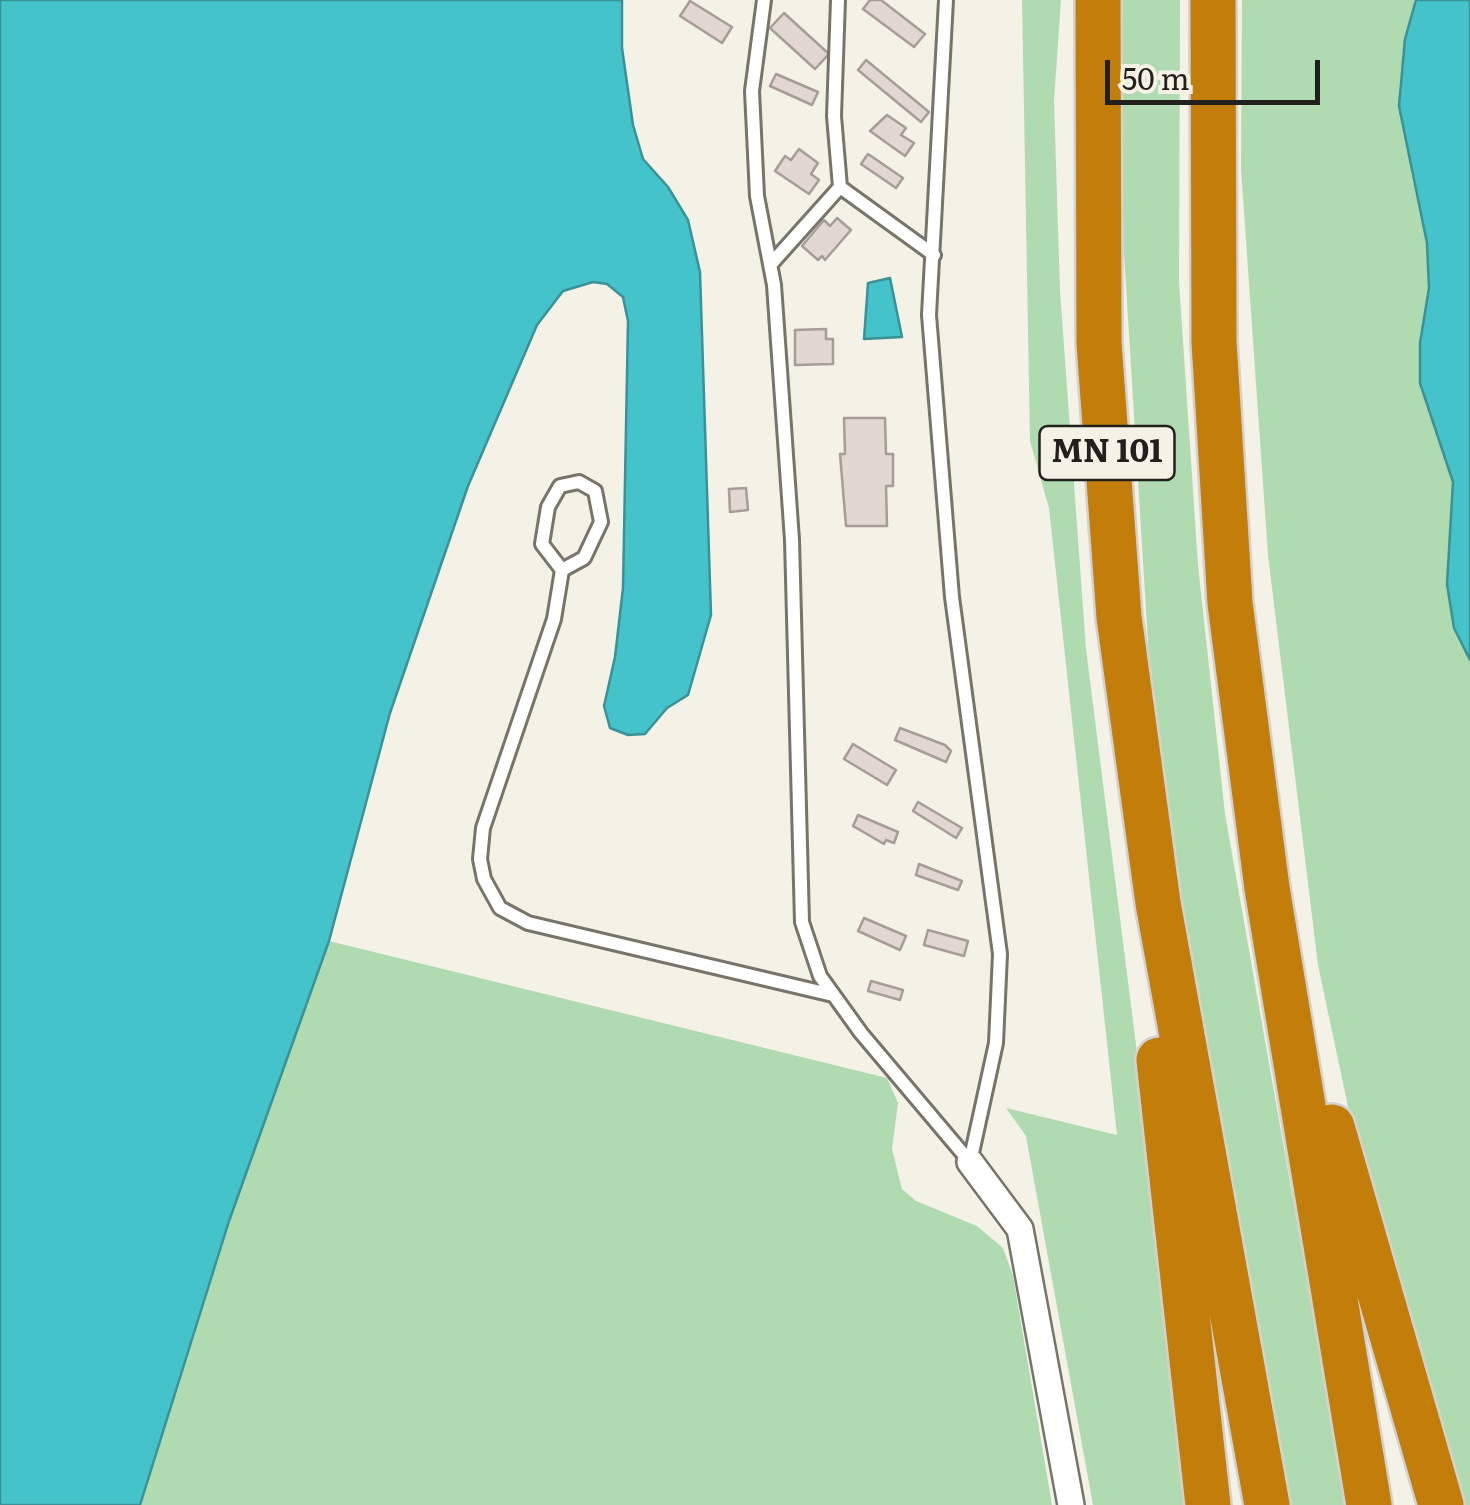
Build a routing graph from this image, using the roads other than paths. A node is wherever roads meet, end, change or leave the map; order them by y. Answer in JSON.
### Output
{"nodes":[{"id":1,"x":764,"y":0,"type":"edge"},
{"id":2,"x":838,"y":0,"type":"edge"},
{"id":3,"x":946,"y":0,"type":"edge"},
{"id":4,"x":1098,"y":0,"type":"edge"},
{"id":5,"x":1213,"y":0,"type":"edge"},
{"id":6,"x":840,"y":187,"type":"junction"},
{"id":7,"x":934,"y":255,"type":"junction"},
{"id":8,"x":771,"y":264,"type":"junction"},
{"id":9,"x":562,"y":570,"type":"junction"},
{"id":10,"x":1267,"y":888,"type":"junction"},
{"id":11,"x":1158,"y":903,"type":"junction"},
{"id":12,"x":834,"y":995,"type":"junction"},
{"id":13,"x":970,"y":1162,"type":"junction"},
{"id":14,"x":1072,"y":1505,"type":"edge"},
{"id":15,"x":1208,"y":1505,"type":"edge"},
{"id":16,"x":1267,"y":1505,"type":"edge"},
{"id":17,"x":1370,"y":1505,"type":"edge"},
{"id":18,"x":1441,"y":1505,"type":"edge"}],
"edges":[{"from":1,"to":8,"type":"lane"},
{"from":2,"to":6,"type":"lane"},
{"from":3,"to":7,"type":"lane"},
{"from":4,"to":11,"type":"highway","number":"MN 101"},
{"from":5,"to":10,"type":"highway","number":"MN 101"},
{"from":6,"to":7,"type":"lane"},
{"from":6,"to":8,"type":"lane"},
{"from":7,"to":13,"type":"lane"},
{"from":8,"to":12,"type":"lane"},
{"from":9,"to":9,"type":"lane"},
{"from":9,"to":12,"type":"lane"},
{"from":10,"to":17,"type":"highway","number":"MN 101"},
{"from":10,"to":18,"type":"highway"},
{"from":11,"to":15,"type":"highway"},
{"from":11,"to":16,"type":"highway","number":"MN 101"},
{"from":12,"to":13,"type":"lane"},
{"from":13,"to":14,"type":"street"}]}
